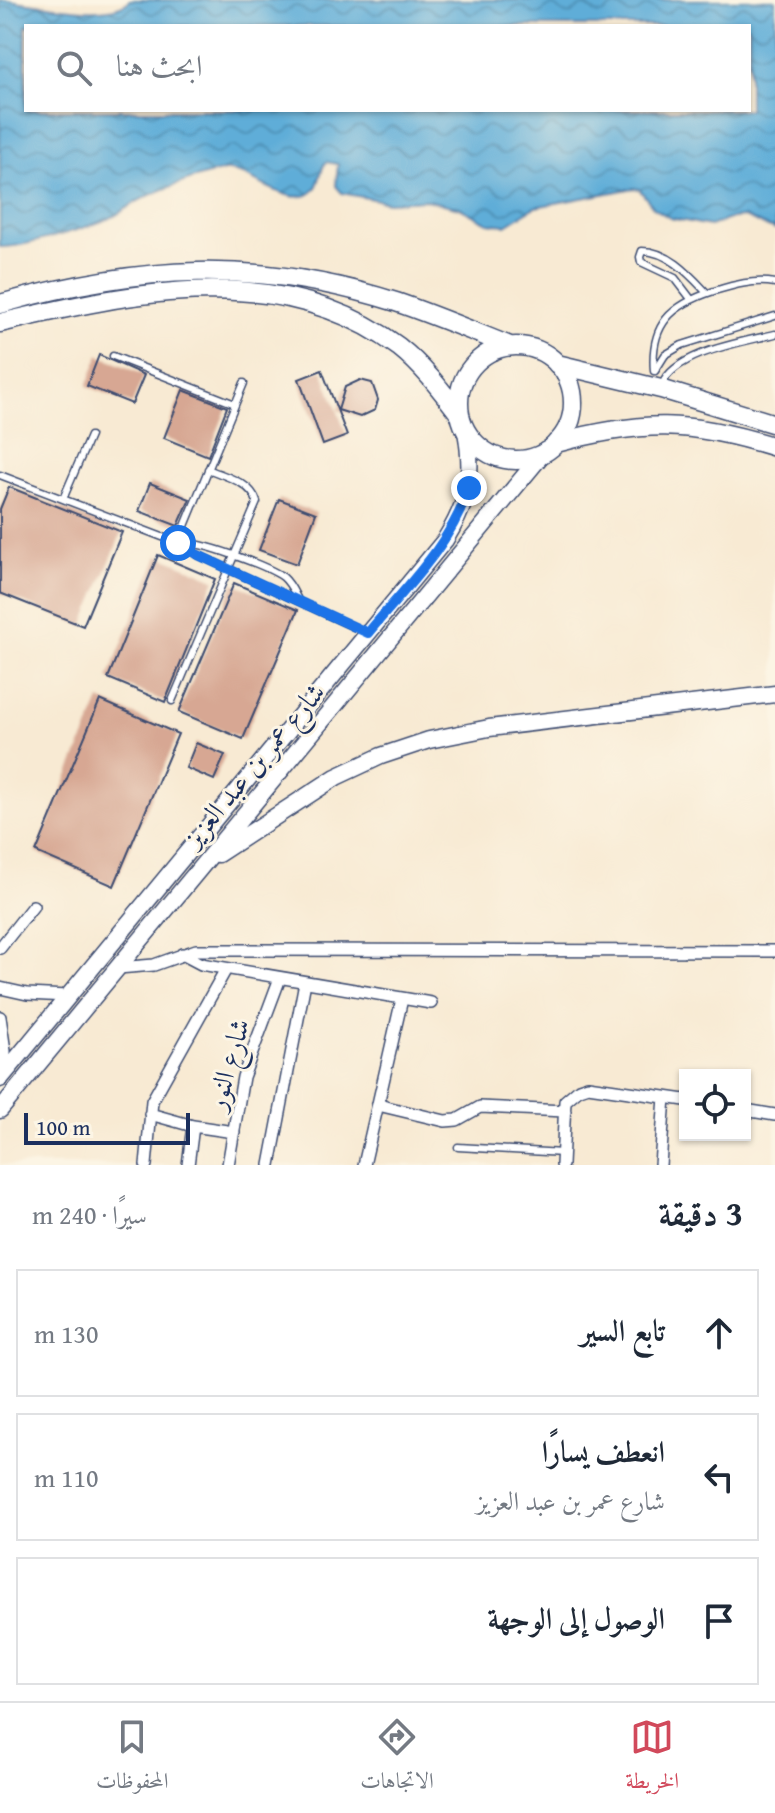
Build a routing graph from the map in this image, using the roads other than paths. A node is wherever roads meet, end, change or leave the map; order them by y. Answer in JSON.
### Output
{"nodes":[{"id":1,"x":775,"y":283,"type":"edge"},
{"id":2,"x":707,"y":293,"type":"junction"},
{"id":3,"x":691,"y":299,"type":"junction"},
{"id":4,"x":0,"y":304,"type":"edge"},
{"id":5,"x":775,"y":316,"type":"edge"},
{"id":6,"x":0,"y":323,"type":"edge"},
{"id":7,"x":775,"y":334,"type":"edge"},
{"id":8,"x":510,"y":346,"type":"junction"},
{"id":9,"x":113,"y":356,"type":"dead end"},
{"id":10,"x":557,"y":364,"type":"junction"},
{"id":11,"x":244,"y":383,"type":"dead end"},
{"id":12,"x":654,"y":383,"type":"junction"},
{"id":13,"x":235,"y":404,"type":"junction"},
{"id":14,"x":463,"y":423,"type":"junction"},
{"id":15,"x":775,"y":424,"type":"edge"},
{"id":16,"x":90,"y":436,"type":"dead end"},
{"id":17,"x":551,"y":447,"type":"junction"},
{"id":18,"x":775,"y":447,"type":"edge"},
{"id":19,"x":208,"y":469,"type":"junction"},
{"id":20,"x":0,"y":475,"type":"edge"},
{"id":21,"x":63,"y":499,"type":"junction"},
{"id":22,"x":178,"y":543,"type":"junction"},
{"id":23,"x":235,"y":557,"type":"junction"},
{"id":24,"x":230,"y":570,"type":"junction"},
{"id":25,"x":297,"y":598,"type":"junction"},
{"id":26,"x":368,"y":633,"type":"junction"},
{"id":27,"x":775,"y":694,"type":"edge"},
{"id":28,"x":172,"y":701,"type":"dead end"},
{"id":29,"x":204,"y":863,"type":"junction"},
{"id":30,"x":33,"y":906,"type":"dead end"},
{"id":31,"x":0,"y":948,"type":"edge"},
{"id":32,"x":775,"y":951,"type":"edge"},
{"id":33,"x":182,"y":954,"type":"junction"},
{"id":34,"x":118,"y":968,"type":"junction"},
{"id":35,"x":226,"y":969,"type":"junction"},
{"id":36,"x":280,"y":978,"type":"junction"},
{"id":37,"x":305,"y":982,"type":"junction"},
{"id":38,"x":0,"y":988,"type":"edge"},
{"id":39,"x":67,"y":996,"type":"junction"},
{"id":40,"x":402,"y":999,"type":"junction"},
{"id":41,"x":431,"y":1003,"type":"dead end"},
{"id":42,"x":0,"y":1017,"type":"edge"},
{"id":43,"x":2,"y":1077,"type":"edge"},
{"id":44,"x":665,"y":1097,"type":"junction"},
{"id":45,"x":679,"y":1099,"type":"edge"},
{"id":46,"x":378,"y":1105,"type":"junction"},
{"id":47,"x":0,"y":1110,"type":"edge"},
{"id":48,"x":565,"y":1111,"type":"junction"},
{"id":49,"x":751,"y":1111,"type":"edge"},
{"id":50,"x":150,"y":1114,"type":"junction"},
{"id":51,"x":775,"y":1115,"type":"edge"},
{"id":52,"x":193,"y":1126,"type":"junction"},
{"id":53,"x":234,"y":1132,"type":"junction"},
{"id":54,"x":458,"y":1147,"type":"dead end"},
{"id":55,"x":562,"y":1159,"type":"edge"},
{"id":56,"x":146,"y":1165,"type":"edge"},
{"id":57,"x":188,"y":1165,"type":"edge"},
{"id":58,"x":228,"y":1165,"type":"edge"},
{"id":59,"x":270,"y":1165,"type":"edge"},
{"id":60,"x":364,"y":1165,"type":"edge"},
{"id":61,"x":660,"y":1165,"type":"edge"}],
"edges":[{"from":1,"to":2,"type":"lane"},
{"from":2,"to":3,"type":"lane"},
{"from":2,"to":3,"type":"lane"},
{"from":3,"to":12,"type":"lane"},
{"from":4,"to":8,"type":"highway"},
{"from":5,"to":12,"type":"lane"},
{"from":6,"to":14,"type":"highway"},
{"from":7,"to":12,"type":"lane"},
{"from":8,"to":10,"type":"highway"},
{"from":8,"to":14,"type":"highway"},
{"from":9,"to":13,"type":"lane"},
{"from":10,"to":12,"type":"highway"},
{"from":10,"to":17,"type":"highway"},
{"from":11,"to":13,"type":"lane"},
{"from":12,"to":15,"type":"highway"},
{"from":13,"to":19,"type":"lane"},
{"from":14,"to":17,"type":"highway"},
{"from":14,"to":26,"type":"main road","name":"شارع عمر بن عبد العزيز"},
{"from":16,"to":21,"type":"lane"},
{"from":17,"to":18,"type":"highway"},
{"from":17,"to":29,"type":"main road","name":"شارع عمر بن عبد العزيز"},
{"from":19,"to":22,"type":"lane"},
{"from":19,"to":23,"type":"lane"},
{"from":20,"to":21,"type":"lane"},
{"from":21,"to":22,"type":"lane"},
{"from":22,"to":23,"type":"lane"},
{"from":22,"to":24,"type":"lane"},
{"from":23,"to":24,"type":"lane"},
{"from":23,"to":25,"type":"lane"},
{"from":24,"to":25,"type":"lane"},
{"from":24,"to":28,"type":"lane"},
{"from":25,"to":26,"type":"lane"},
{"from":26,"to":39,"type":"main road","name":"شارع عمر بن عبد العزيز"},
{"from":27,"to":29,"type":"main road"},
{"from":29,"to":34,"type":"main road","name":"شارع عمر بن عبد العزيز"},
{"from":30,"to":31,"type":"street"},
{"from":32,"to":33,"type":"street"},
{"from":33,"to":34,"type":"street"},
{"from":33,"to":35,"type":"street"},
{"from":34,"to":47,"type":"main road","name":"شارع عمر بن عبد العزيز"},
{"from":35,"to":36,"type":"street"},
{"from":35,"to":50,"type":"street"},
{"from":36,"to":37,"type":"street"},
{"from":36,"to":53,"type":"street","name":"شارع النور"},
{"from":37,"to":40,"type":"street"},
{"from":37,"to":59,"type":"street"},
{"from":38,"to":39,"type":"street"},
{"from":39,"to":43,"type":"main road","name":"شارع عمر بن عبد العزيز"},
{"from":40,"to":41,"type":"street"},
{"from":40,"to":46,"type":"street"},
{"from":42,"to":43,"type":"street"},
{"from":44,"to":45,"type":"street"},
{"from":44,"to":48,"type":"street"},
{"from":44,"to":61,"type":"street"},
{"from":46,"to":48,"type":"street"},
{"from":46,"to":60,"type":"street"},
{"from":48,"to":55,"type":"street"},
{"from":49,"to":51,"type":"street"},
{"from":50,"to":52,"type":"street"},
{"from":50,"to":56,"type":"street"},
{"from":52,"to":53,"type":"street"},
{"from":52,"to":57,"type":"street"},
{"from":53,"to":58,"type":"street","name":"شارع النور"},
{"from":54,"to":55,"type":"lane"}]}
